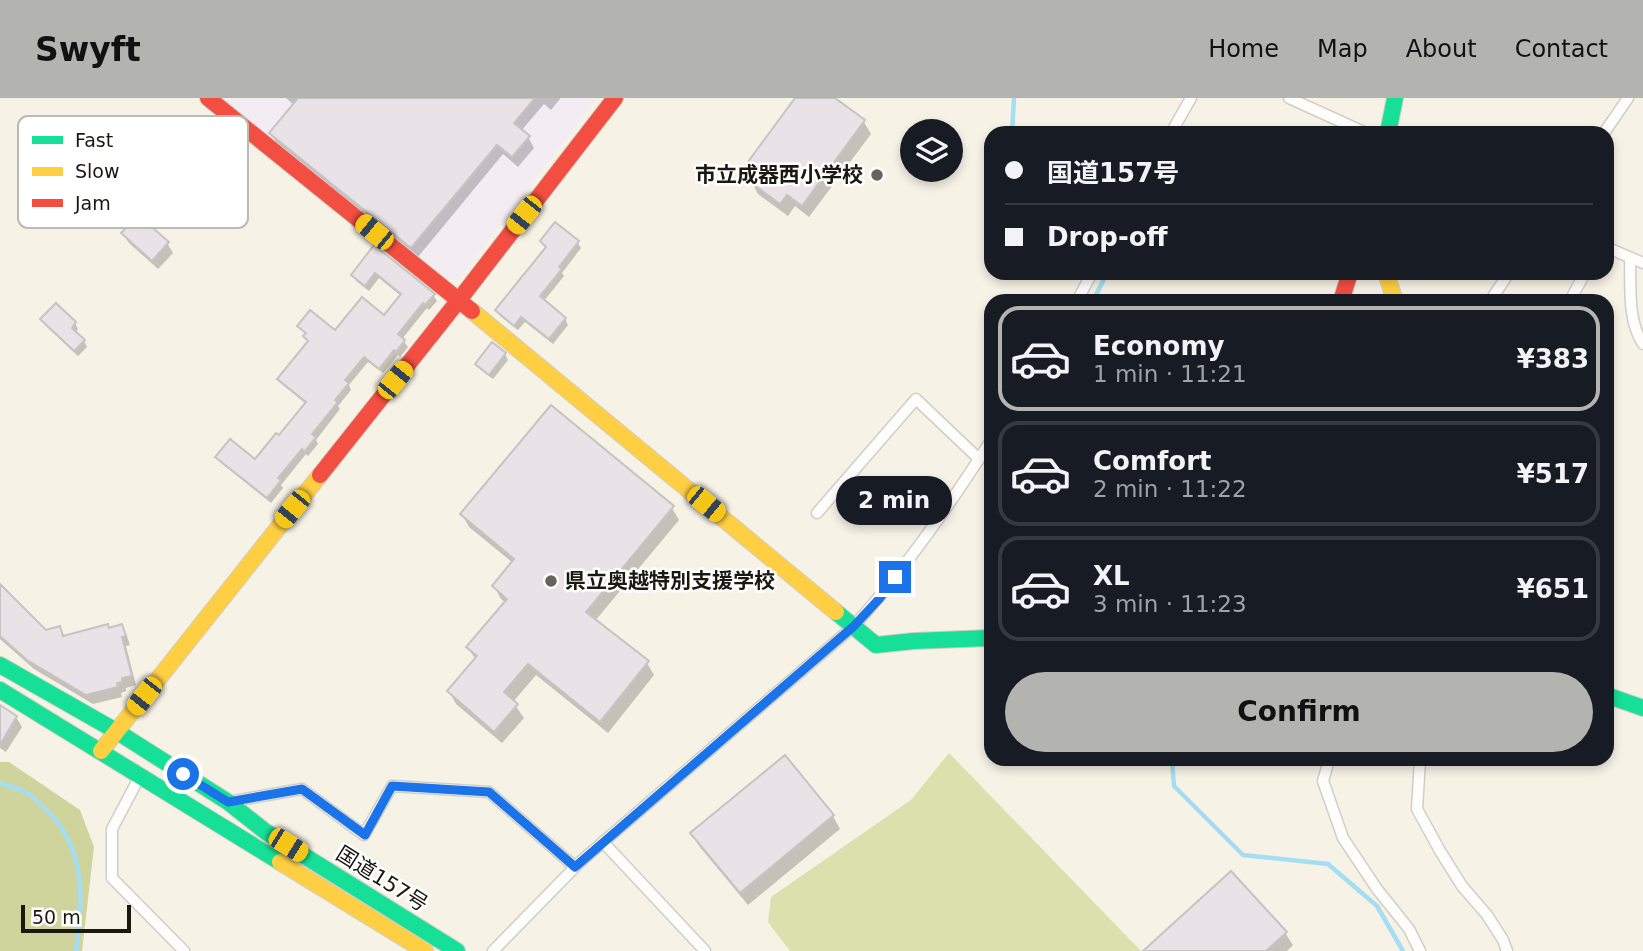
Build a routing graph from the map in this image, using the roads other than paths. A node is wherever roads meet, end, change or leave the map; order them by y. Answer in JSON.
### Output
{"nodes":[{"id":1,"x":208,"y":98,"type":"edge"},
{"id":2,"x":615,"y":98,"type":"edge"},
{"id":3,"x":1191,"y":98,"type":"edge"},
{"id":4,"x":1289,"y":98,"type":"edge"},
{"id":5,"x":1395,"y":98,"type":"edge"},
{"id":6,"x":1628,"y":98,"type":"edge"},
{"id":7,"x":230,"y":116,"type":"edge"},
{"id":8,"x":1175,"y":126,"type":"edge"},
{"id":9,"x":1351,"y":126,"type":"edge"},
{"id":10,"x":1389,"y":126,"type":"edge"},
{"id":11,"x":1609,"y":126,"type":"edge"},
{"id":12,"x":248,"y":130,"type":"edge"},
{"id":13,"x":1614,"y":251,"type":"edge"},
{"id":14,"x":1630,"y":258,"type":"junction"},
{"id":15,"x":1643,"y":263,"type":"edge"},
{"id":16,"x":459,"y":300,"type":"junction"},
{"id":17,"x":1643,"y":344,"type":"edge"},
{"id":18,"x":984,"y":451,"type":"edge"},
{"id":19,"x":979,"y":459,"type":"junction"},
{"id":20,"x":817,"y":513,"type":"dead end"},
{"id":21,"x":854,"y":626,"type":"junction"},
{"id":22,"x":984,"y":638,"type":"edge"},
{"id":23,"x":0,"y":665,"type":"edge"},
{"id":24,"x":0,"y":690,"type":"edge"},
{"id":25,"x":1614,"y":699,"type":"edge"},
{"id":26,"x":1643,"y":708,"type":"edge"},
{"id":27,"x":116,"y":732,"type":"junction"},
{"id":28,"x":100,"y":751,"type":"junction"},
{"id":29,"x":1327,"y":766,"type":"edge"},
{"id":30,"x":1420,"y":766,"type":"edge"},
{"id":31,"x":140,"y":776,"type":"junction"},
{"id":32,"x":228,"y":802,"type":"junction"},
{"id":33,"x":603,"y":842,"type":"junction"},
{"id":34,"x":575,"y":867,"type":"junction"},
{"id":35,"x":184,"y":951,"type":"edge"},
{"id":36,"x":425,"y":951,"type":"edge"},
{"id":37,"x":457,"y":951,"type":"edge"},
{"id":38,"x":493,"y":951,"type":"edge"},
{"id":39,"x":705,"y":951,"type":"edge"},
{"id":40,"x":1420,"y":951,"type":"edge"},
{"id":41,"x":1507,"y":951,"type":"edge"}],
"edges":[{"from":1,"to":7,"type":"main road"},
{"from":2,"to":16,"type":"main road"},
{"from":3,"to":8,"type":"street"},
{"from":4,"to":9,"type":"street"},
{"from":5,"to":10,"type":"main road"},
{"from":6,"to":11,"type":"street"},
{"from":12,"to":16,"type":"main road"},
{"from":13,"to":14,"type":"street"},
{"from":14,"to":15,"type":"street"},
{"from":14,"to":17,"type":"street"},
{"from":16,"to":21,"type":"main road"},
{"from":16,"to":27,"type":"main road"},
{"from":18,"to":19,"type":"street"},
{"from":19,"to":20,"type":"street"},
{"from":19,"to":21,"type":"street"},
{"from":21,"to":22,"type":"main road"},
{"from":21,"to":33,"type":"street"},
{"from":23,"to":27,"type":"main road","name":"国道157号"},
{"from":24,"to":28,"type":"main road","name":"国道157号"},
{"from":25,"to":26,"type":"main road"},
{"from":27,"to":28,"type":"main road"},
{"from":27,"to":32,"type":"main road","name":"国道157号"},
{"from":28,"to":31,"type":"main road","name":"国道157号"},
{"from":29,"to":40,"type":"street"},
{"from":30,"to":41,"type":"street"},
{"from":31,"to":35,"type":"street"},
{"from":31,"to":36,"type":"main road","name":"国道157号"},
{"from":32,"to":34,"type":"street"},
{"from":32,"to":37,"type":"main road","name":"国道157号"},
{"from":33,"to":34,"type":"street"},
{"from":33,"to":39,"type":"street"},
{"from":34,"to":38,"type":"street"}]}
